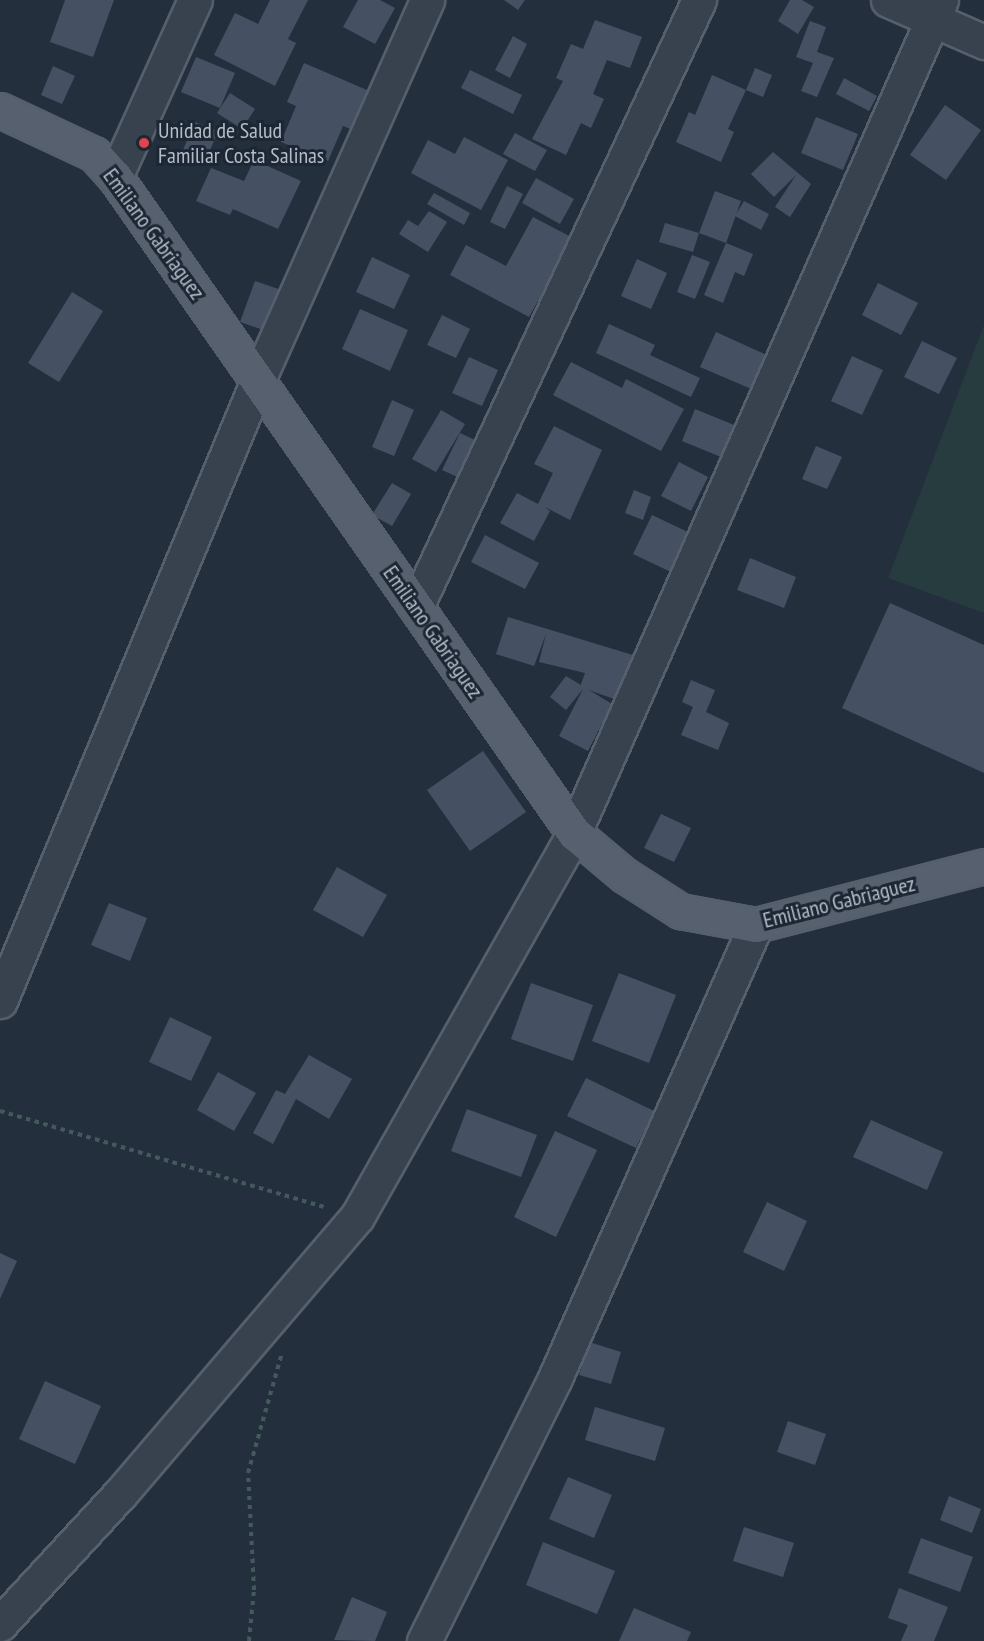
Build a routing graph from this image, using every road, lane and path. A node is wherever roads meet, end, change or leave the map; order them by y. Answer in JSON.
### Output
{"nodes":[{"id":1,"x":195,"y":0,"type":"edge"},
{"id":2,"x":427,"y":0,"type":"edge"},
{"id":3,"x":699,"y":0,"type":"edge"},
{"id":4,"x":888,"y":0,"type":"edge"},
{"id":5,"x":937,"y":9,"type":"edge"},
{"id":6,"x":984,"y":42,"type":"edge"},
{"id":7,"x":0,"y":110,"type":"edge"},
{"id":8,"x":115,"y":177,"type":"junction"},
{"id":9,"x":258,"y":380,"type":"junction"},
{"id":10,"x":416,"y":608,"type":"junction"},
{"id":11,"x":574,"y":833,"type":"junction"},
{"id":12,"x":984,"y":866,"type":"edge"},
{"id":13,"x":756,"y":924,"type":"junction"},
{"id":14,"x":0,"y":1001,"type":"edge"},
{"id":15,"x":0,"y":1111,"type":"edge"},
{"id":16,"x":357,"y":1217,"type":"junction"},
{"id":17,"x":283,"y":1346,"type":"dead end"},
{"id":18,"x":0,"y":1624,"type":"edge"},
{"id":19,"x":249,"y":1641,"type":"edge"},
{"id":20,"x":424,"y":1641,"type":"edge"}],
"edges":[{"from":1,"to":8,"type":"street"},
{"from":2,"to":9,"type":"street"},
{"from":3,"to":10,"type":"street"},
{"from":4,"to":5,"type":"street"},
{"from":5,"to":6,"type":"street"},
{"from":5,"to":11,"type":"street"},
{"from":7,"to":8,"type":"main road","name":"Emiliano Gabriaguez"},
{"from":8,"to":9,"type":"main road","name":"Emiliano Gabriaguez"},
{"from":9,"to":10,"type":"main road","name":"Emiliano Gabriaguez"},
{"from":9,"to":14,"type":"street"},
{"from":10,"to":11,"type":"main road","name":"Emiliano Gabriaguez"},
{"from":11,"to":13,"type":"main road","name":"Emiliano Gabriaguez"},
{"from":11,"to":16,"type":"street"},
{"from":12,"to":13,"type":"main road","name":"Emiliano Gabriaguez"},
{"from":13,"to":20,"type":"street"},
{"from":15,"to":16,"type":"path"},
{"from":16,"to":18,"type":"street"},
{"from":17,"to":19,"type":"path"}]}
